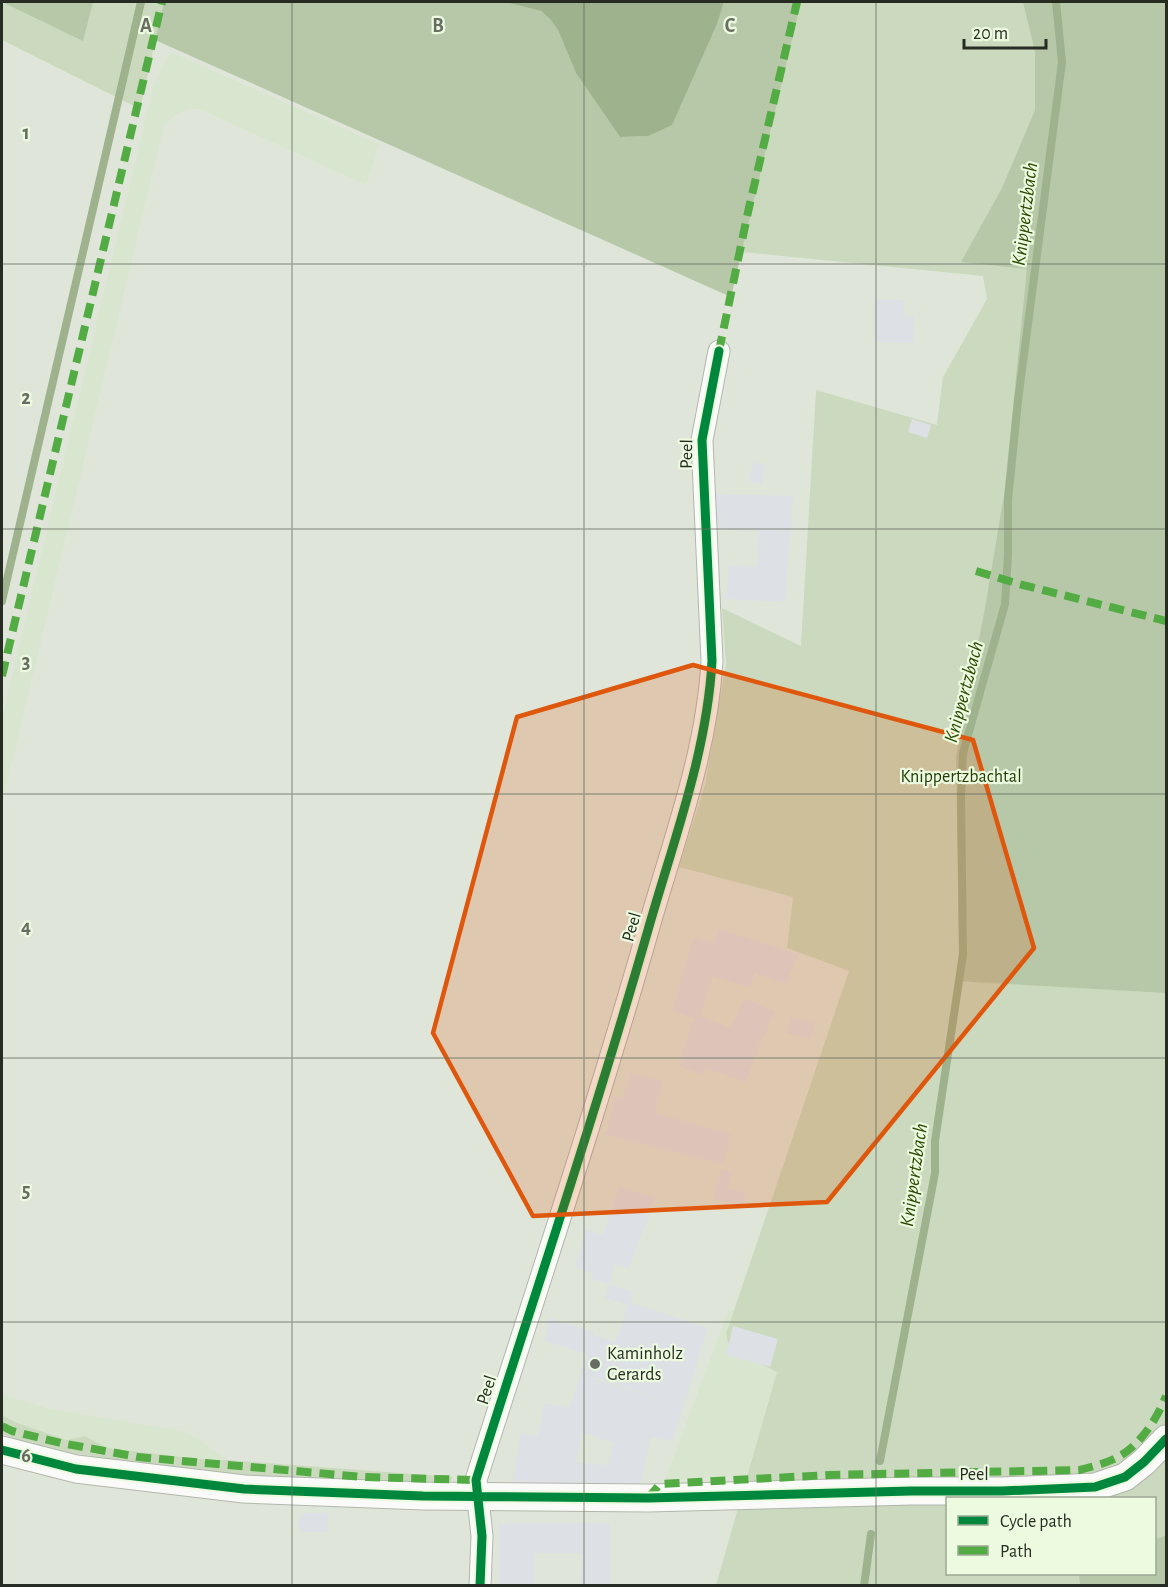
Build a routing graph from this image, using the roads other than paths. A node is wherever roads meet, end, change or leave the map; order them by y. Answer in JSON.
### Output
{"nodes":[{"id":1,"x":719,"y":351,"type":"dead end"},
{"id":2,"x":1167,"y":1439,"type":"edge"},
{"id":3,"x":2,"y":1450,"type":"edge"},
{"id":4,"x":478,"y":1495,"type":"junction"},
{"id":5,"x":480,"y":1586,"type":"edge"}],
"edges":[{"from":1,"to":4,"type":"street","name":"Peel"},
{"from":2,"to":4,"type":"street","name":"Peel"},
{"from":3,"to":4,"type":"street","name":"Peel"},
{"from":4,"to":5,"type":"street","name":"Peel"}]}
